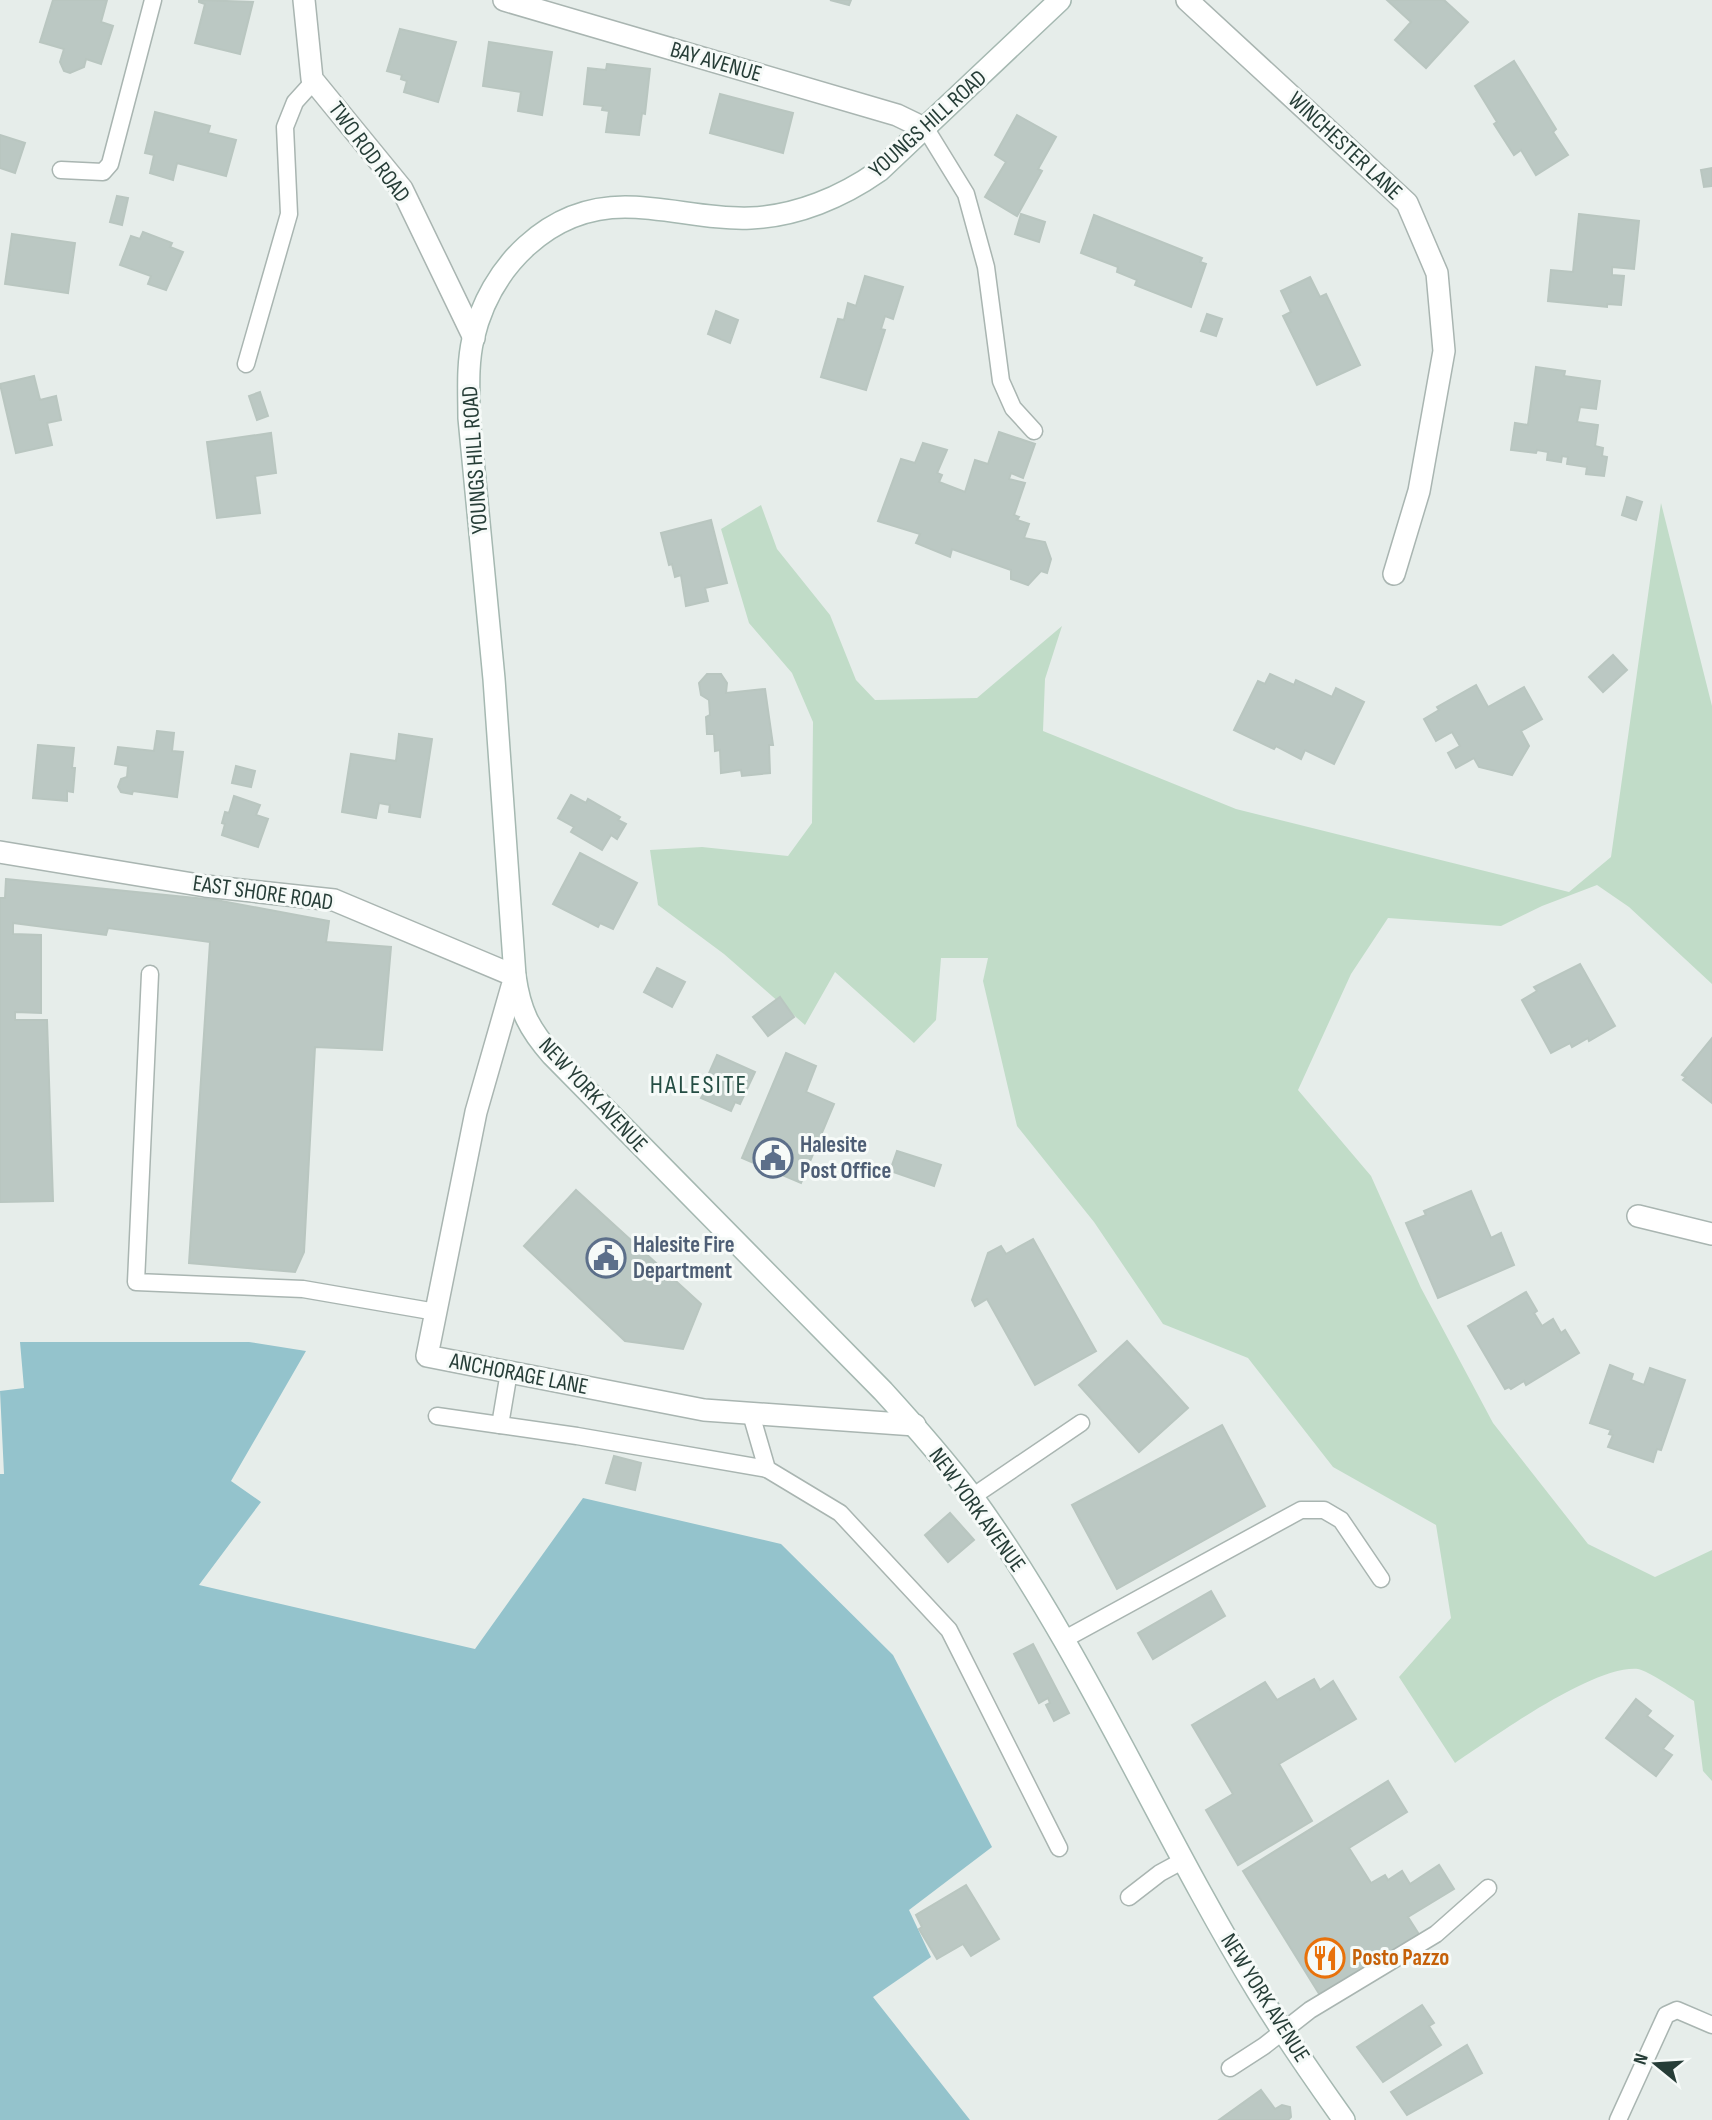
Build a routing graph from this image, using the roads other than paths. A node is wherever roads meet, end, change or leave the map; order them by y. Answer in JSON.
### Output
{"nodes":[{"id":1,"x":153,"y":0,"type":"edge"},
{"id":2,"x":304,"y":0,"type":"edge"},
{"id":3,"x":504,"y":0,"type":"edge"},
{"id":4,"x":1060,"y":0,"type":"edge"},
{"id":5,"x":1187,"y":0,"type":"edge"},
{"id":6,"x":313,"y":80,"type":"junction"},
{"id":7,"x":926,"y":129,"type":"junction"},
{"id":8,"x":61,"y":170,"type":"dead end"},
{"id":9,"x":474,"y":338,"type":"junction"},
{"id":10,"x":246,"y":364,"type":"dead end"},
{"id":11,"x":1034,"y":431,"type":"dead end"},
{"id":12,"x":1394,"y":574,"type":"dead end"},
{"id":13,"x":0,"y":852,"type":"edge"},
{"id":14,"x":150,"y":974,"type":"dead end"},
{"id":15,"x":514,"y":976,"type":"junction"},
{"id":16,"x":1638,"y":1216,"type":"dead end"},
{"id":17,"x":1712,"y":1234,"type":"edge"},
{"id":18,"x":436,"y":1312,"type":"junction"},
{"id":19,"x":509,"y":1372,"type":"junction"},
{"id":20,"x":751,"y":1414,"type":"junction"},
{"id":21,"x":437,"y":1416,"type":"dead end"},
{"id":22,"x":1081,"y":1423,"type":"dead end"},
{"id":23,"x":500,"y":1425,"type":"junction"},
{"id":24,"x":915,"y":1425,"type":"junction"},
{"id":25,"x":767,"y":1469,"type":"junction"},
{"id":26,"x":972,"y":1497,"type":"junction"},
{"id":27,"x":1381,"y":1578,"type":"dead end"},
{"id":28,"x":1063,"y":1640,"type":"junction"},
{"id":29,"x":1059,"y":1848,"type":"dead end"},
{"id":30,"x":1184,"y":1860,"type":"junction"},
{"id":31,"x":1488,"y":1888,"type":"dead end"},
{"id":32,"x":1129,"y":1897,"type":"dead end"},
{"id":33,"x":1712,"y":2025,"type":"edge"},
{"id":34,"x":1282,"y":2031,"type":"junction"},
{"id":35,"x":1230,"y":2068,"type":"dead end"},
{"id":36,"x":1344,"y":2120,"type":"edge"},
{"id":37,"x":1618,"y":2120,"type":"edge"}],
"edges":[{"from":1,"to":8,"type":"lane"},
{"from":2,"to":6,"type":"street","name":"TWO ROD ROAD"},
{"from":3,"to":7,"type":"street","name":"BAY AVENUE"},
{"from":4,"to":7,"type":"street","name":"YOUNGS HILL ROAD"},
{"from":5,"to":12,"type":"street","name":"WINCHESTER LANE"},
{"from":6,"to":9,"type":"street","name":"TWO ROD ROAD"},
{"from":6,"to":10,"type":"lane"},
{"from":7,"to":9,"type":"street","name":"YOUNGS HILL ROAD"},
{"from":7,"to":11,"type":"lane"},
{"from":9,"to":15,"type":"street","name":"YOUNGS HILL ROAD"},
{"from":13,"to":15,"type":"street","name":"EAST SHORE ROAD"},
{"from":14,"to":18,"type":"lane"},
{"from":15,"to":18,"type":"street","name":"ANCHORAGE LANE"},
{"from":15,"to":24,"type":"street","name":"NEW YORK AVENUE"},
{"from":16,"to":17,"type":"street"},
{"from":18,"to":19,"type":"street","name":"ANCHORAGE LANE"},
{"from":19,"to":20,"type":"street","name":"ANCHORAGE LANE"},
{"from":19,"to":23,"type":"lane"},
{"from":20,"to":24,"type":"street","name":"ANCHORAGE LANE"},
{"from":20,"to":25,"type":"lane"},
{"from":21,"to":23,"type":"lane"},
{"from":22,"to":26,"type":"lane"},
{"from":23,"to":25,"type":"lane"},
{"from":24,"to":26,"type":"street","name":"NEW YORK AVENUE"},
{"from":25,"to":29,"type":"lane"},
{"from":26,"to":28,"type":"street","name":"NEW YORK AVENUE"},
{"from":27,"to":28,"type":"lane"},
{"from":28,"to":30,"type":"street","name":"NEW YORK AVENUE"},
{"from":30,"to":32,"type":"lane"},
{"from":30,"to":34,"type":"street","name":"NEW YORK AVENUE"},
{"from":31,"to":34,"type":"lane"},
{"from":33,"to":37,"type":"lane"},
{"from":34,"to":35,"type":"lane"},
{"from":34,"to":36,"type":"street","name":"NEW YORK AVENUE"}]}
